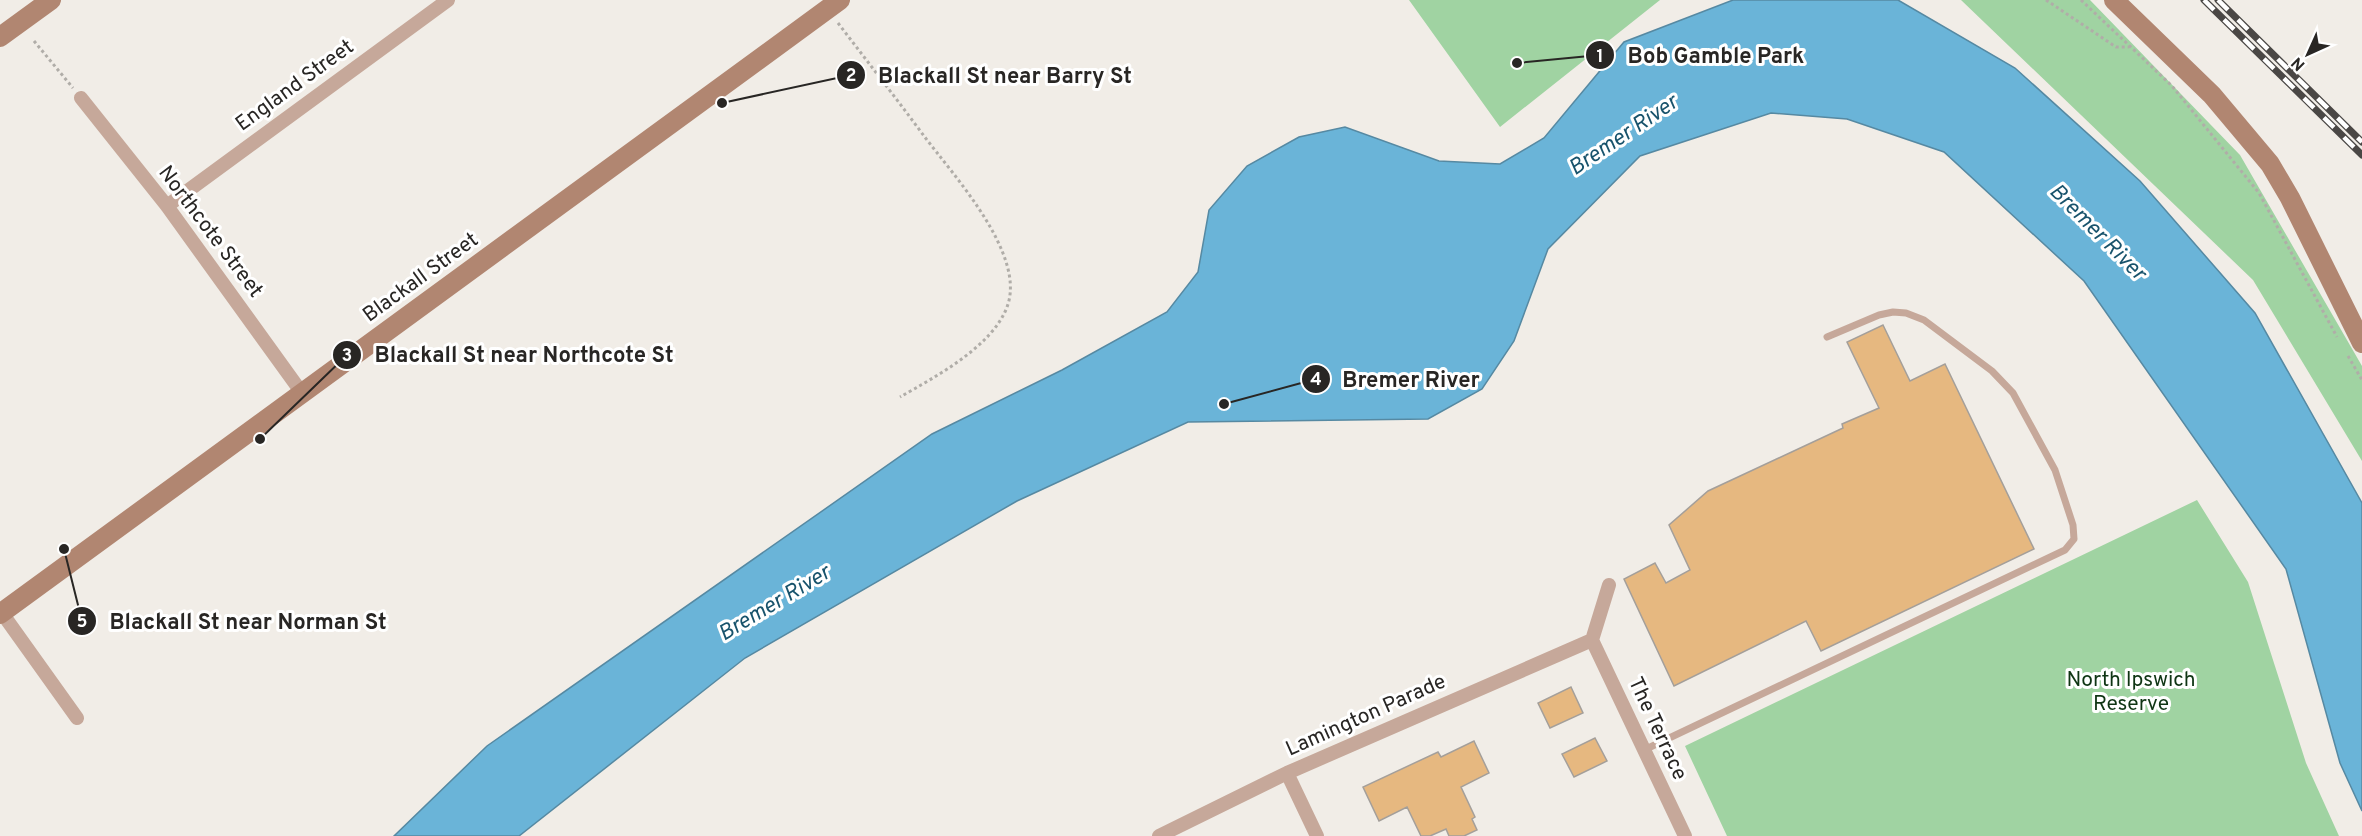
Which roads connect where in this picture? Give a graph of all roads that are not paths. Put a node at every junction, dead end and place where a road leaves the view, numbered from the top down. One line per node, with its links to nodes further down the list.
1 (51, 0): 5 (street)
2 (448, 0): 7 (street, England Street)
3 (2114, 0): 9 (street)
4 (830, 3): 10 (street, Blackall Street)
5 (0, 37)
6 (81, 98): 7 (street, Northcote Street)
7 (167, 206): 10 (street, Northcote Street)
8 (1827, 337): 15 (lane)
9 (2353, 346)
10 (302, 393): 12 (street, Blackall Street)
11 (1609, 585): 13 (street)
12 (0, 613): 14 (street)
13 (1592, 640): 15 (street, The Terrace); 16 (street, Lamington Parade)
14 (77, 718)
15 (1643, 750): 19 (street, The Terrace)
16 (1287, 773): 17 (street, Lamington Parade); 18 (street)
17 (1159, 836)
18 (1317, 836)
19 (1685, 836)

